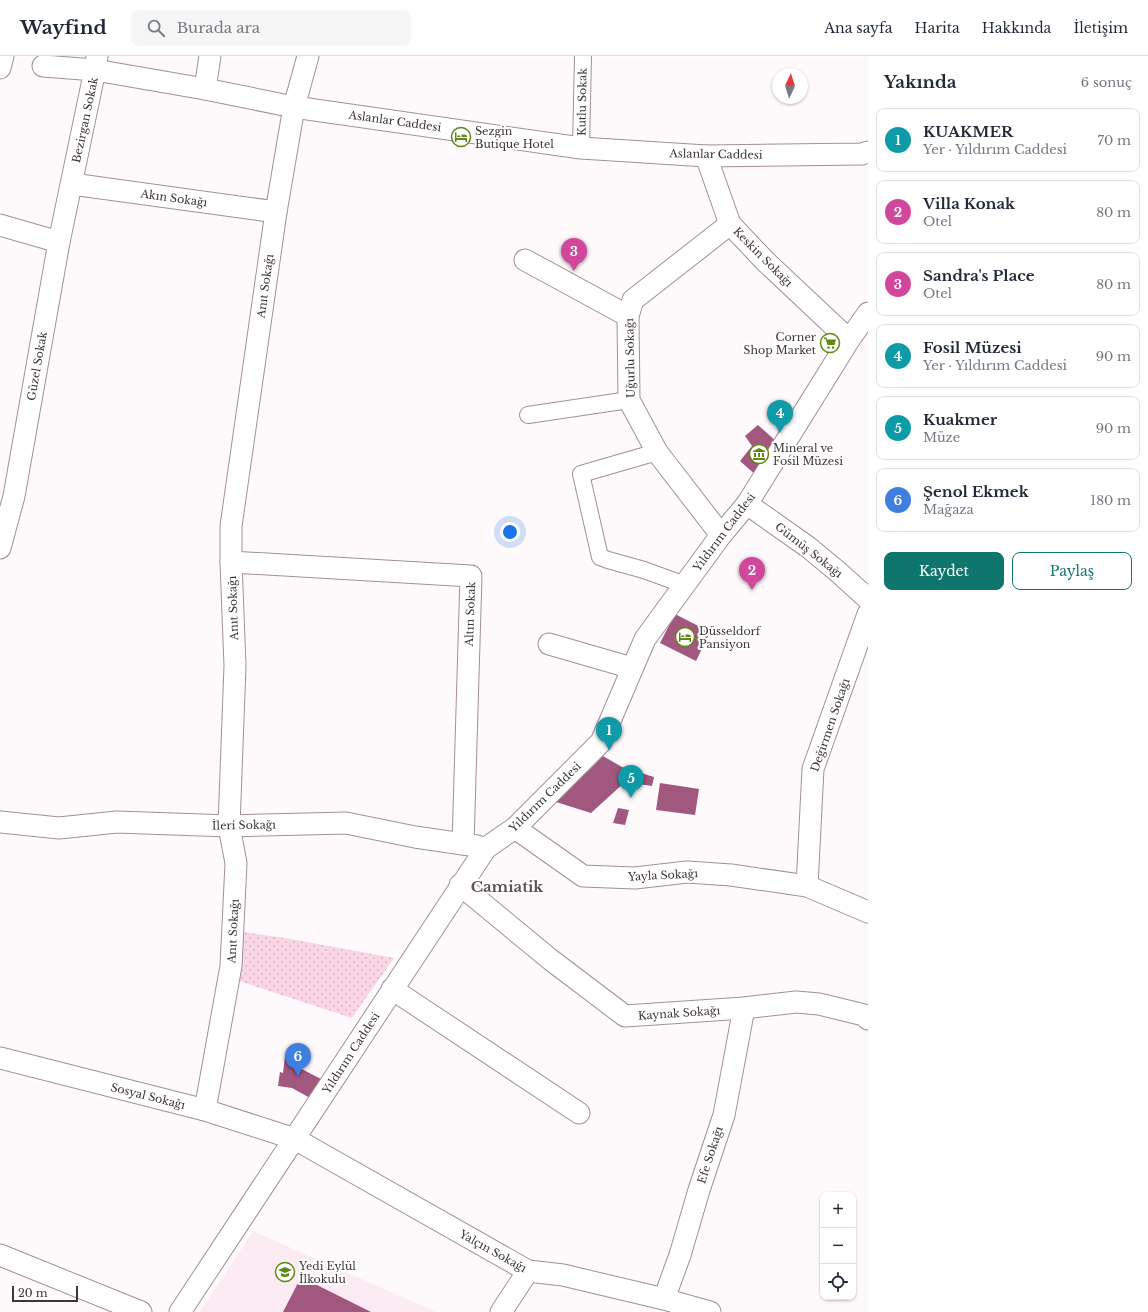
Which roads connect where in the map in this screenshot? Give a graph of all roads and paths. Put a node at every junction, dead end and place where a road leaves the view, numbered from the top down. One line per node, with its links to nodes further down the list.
1 (210, 56): 6 (street)
2 (308, 56): 7 (street, Anıt Sokağı)
3 (583, 56): 8 (street, Kutlu Sokak)
4 (96, 63): 5 (street, Aslanlar Caddesi); 6 (street, Aslanlar Caddesi); 11 (street, Bezirgan Sokak)
5 (43, 66)
6 (205, 88): 7 (street, Aslanlar Caddesi)
7 (294, 107): 8 (street, Aslanlar Caddesi); 12 (street, Anıt Sokağı)
8 (581, 148): 10 (street, Aslanlar Caddesi)
9 (868, 152): 10 (street, Aslanlar Caddesi)
10 (706, 156): 13 (street, Keskin Sokağı)
11 (72, 184): 12 (street, Akın Sokağı); 15 (street, Güzel Sokak)
12 (276, 212): 27 (street, Anıt Sokağı)
13 (730, 224): 18 (street, Uğurlu Sokağı); 19 (street, Keskin Sokağı)
14 (0, 225): 15 (street)
15 (59, 242): 23 (street, Güzel Sokak)
16 (525, 260): 18 (street)
17 (868, 313): 19 (street, Yıldırım Caddesi)
18 (628, 316): 20 (street, Uğurlu Sokağı)
19 (849, 340): 24 (street, Yıldırım Caddesi)
20 (629, 400): 21 (street); 22 (street, Uğurlu Sokağı)
21 (528, 415)
22 (657, 452): 25 (street, Uğurlu Sokağı); 28 (street)
23 (7, 495): 26 (street, Güzel Sokak)
24 (747, 504): 25 (street, Yıldırım Caddesi); 29 (street, Gümüş Sokağı)
25 (721, 535): 28 (street, Yıldırım Caddesi)
26 (0, 548)
27 (231, 562): 34 (street, Anıt Sokağı); 36 (street, Altın Sokak)
28 (685, 585): 32 (street, Yıldırım Caddesi)
29 (868, 599)
30 (868, 614): 39 (street, Değirmen Sokağı)
31 (549, 644): 32 (street)
32 (632, 668): 35 (street, Yıldırım Caddesi)
33 (0, 822): 34 (street, İleri Sokağı)
34 (229, 826): 36 (street, İleri Sokağı); 45 (street, Anıt Sokağı)
35 (515, 828): 37 (street, Yıldırım Caddesi); 39 (street, Yayla Sokağı)
36 (463, 844): 37 (street, İleri Sokağı)
37 (486, 848): 38 (street, Yıldırım Caddesi)
38 (460, 885): 41 (street, Yıldırım Caddesi); 42 (street, Kaynak Sokağı)
39 (807, 886): 40 (street, Yayla Sokağı)
40 (868, 912)
41 (392, 989): 46 (street); 47 (street, Yıldırım Caddesi)
42 (744, 1008): 43 (street, Kaynak Sokağı); 50 (street, Efe Sokağı)
43 (867, 1015)
44 (0, 1058): 45 (street, Sosyal Sokağı)
45 (205, 1110): 47 (street, Sosyal Sokağı)
46 (579, 1112)
47 (295, 1139): 49 (street, Yalçın Sokağı); 52 (street, Yıldırım Caddesi)
48 (0, 1255): 51 (street)
49 (528, 1271): 50 (street, Yalçın Sokağı); 53 (street)
50 (664, 1299): 54 (street, Yalçın Sokağı)
51 (141, 1312)
52 (180, 1312)
53 (501, 1312)
54 (710, 1312)

